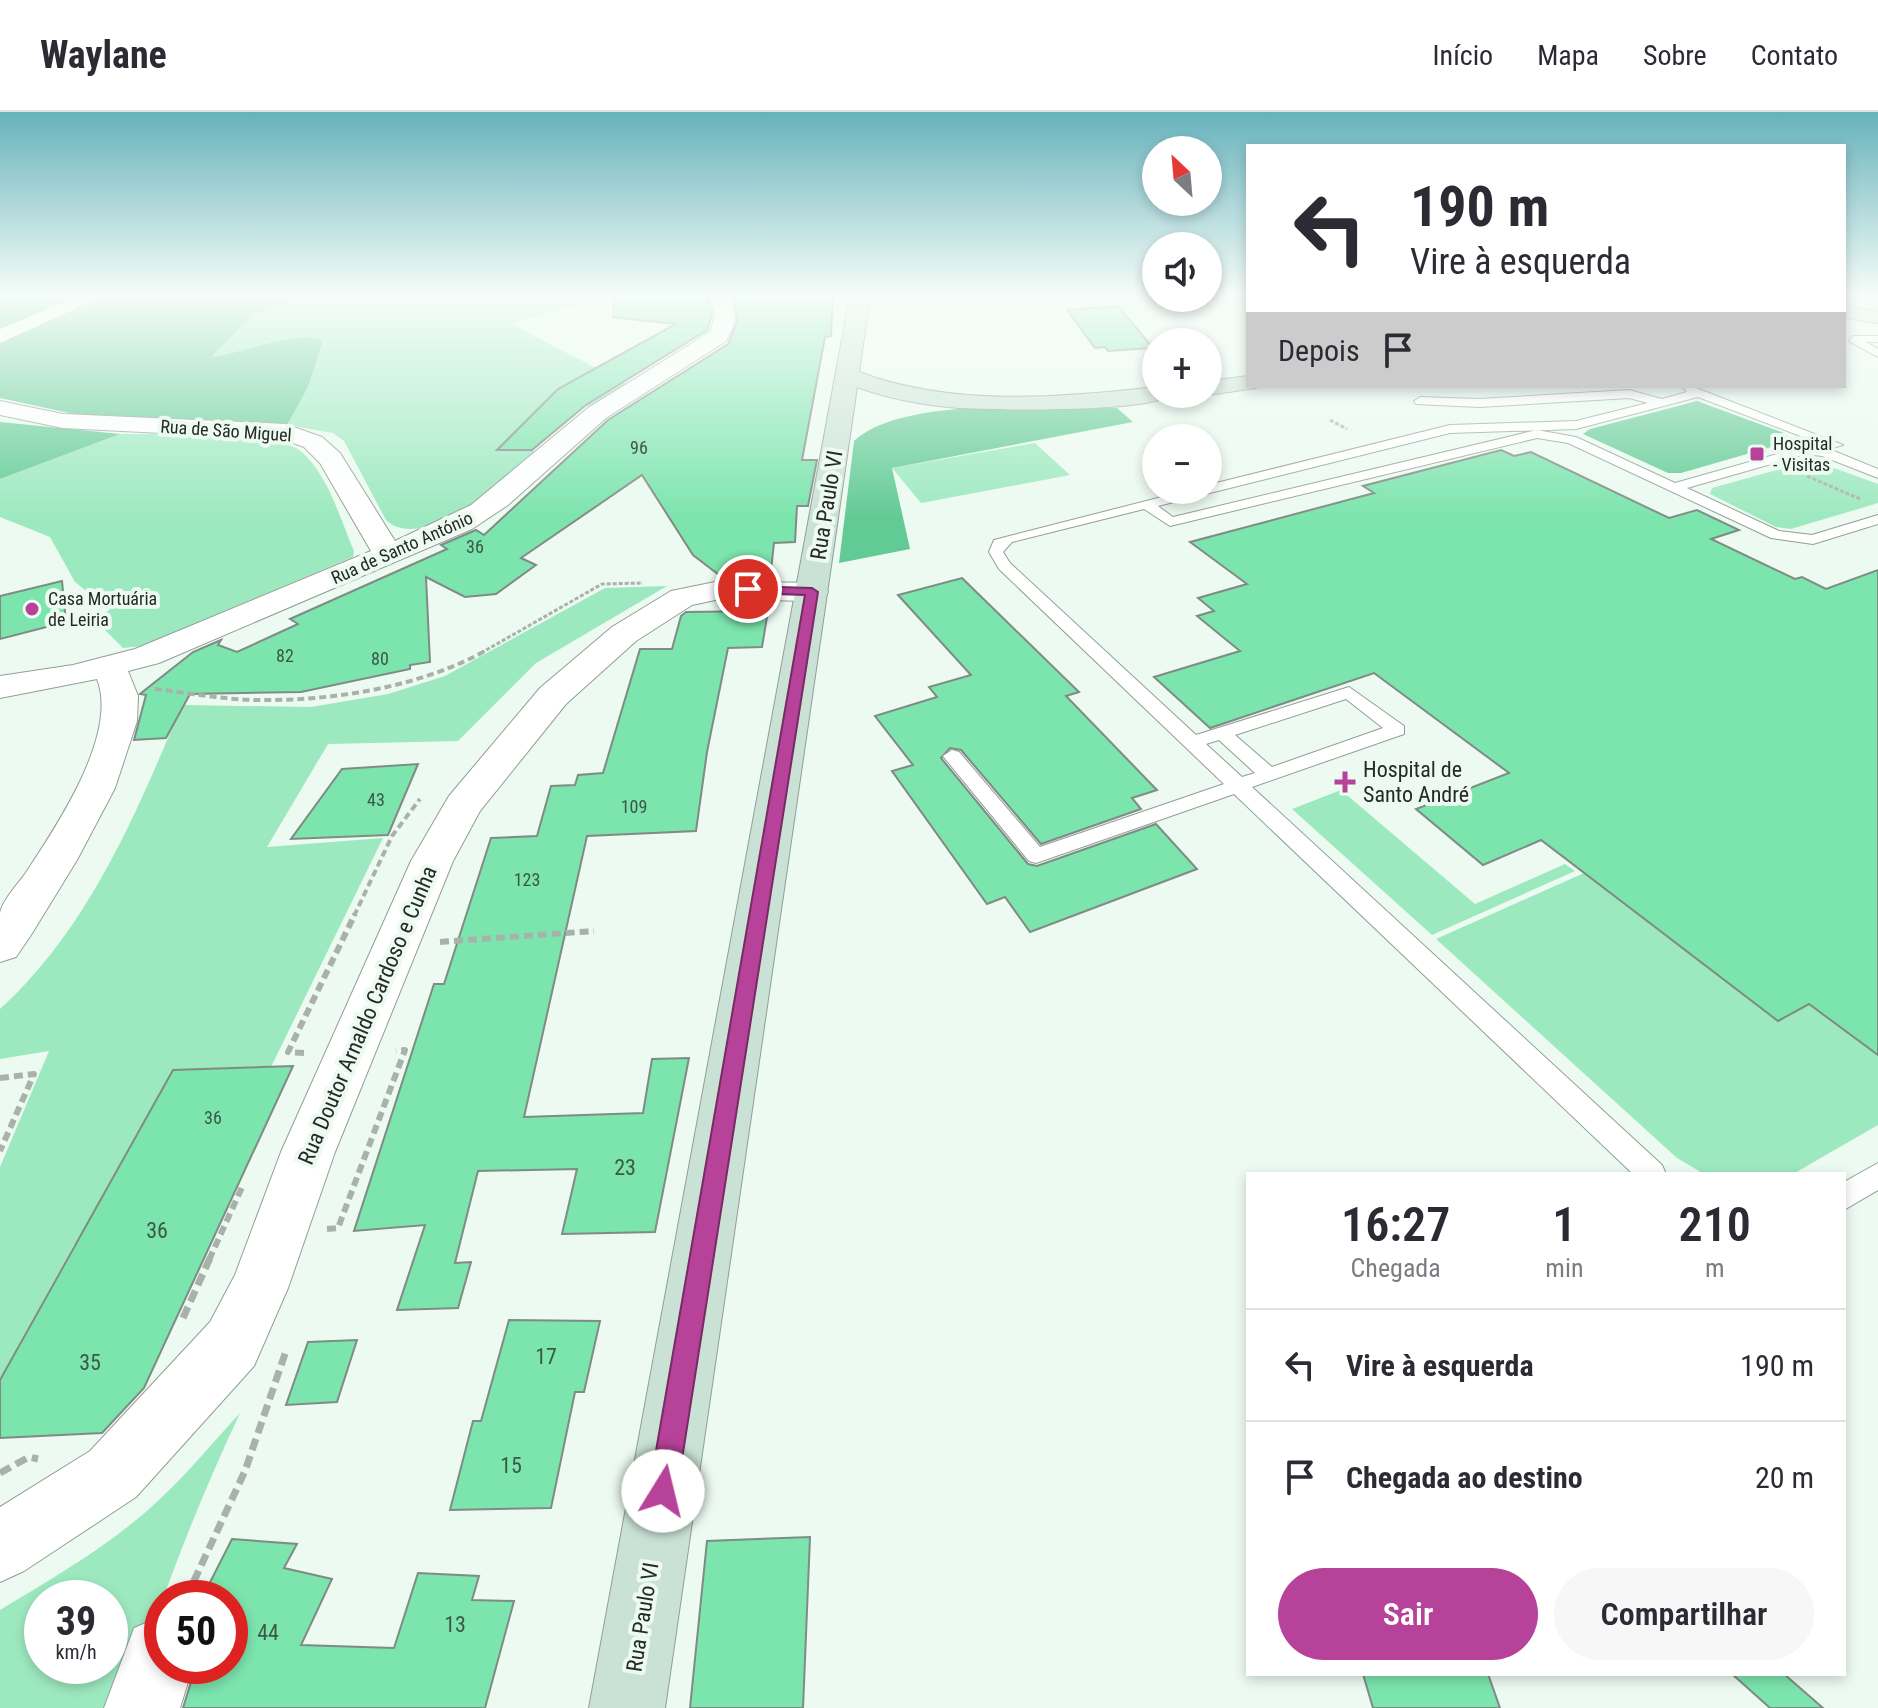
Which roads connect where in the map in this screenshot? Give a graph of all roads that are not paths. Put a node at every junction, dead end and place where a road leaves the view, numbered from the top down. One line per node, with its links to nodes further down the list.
1 (663, 370): 21 (street, Rua de Santo António)
2 (848, 370): 3 (main road, Rua Paulo VI)
3 (847, 375): 11 (main road); 13 (main road, Rua Paulo VI)
4 (1246, 383): 5 (main road)
5 (1222, 386)
6 (1687, 388): 7 (lane)
7 (1699, 393): 10 (lane); 14 (lane)
8 (1142, 395): 11 (main road)
9 (1420, 401): 10 (lane)
10 (1660, 403): 16 (lane)
11 (895, 406): 13 (main road)
12 (0, 408): 21 (street, Rua de São Miguel)
13 (847, 420): 22 (main road, Rua Paulo VI)
14 (1878, 463)
15 (1878, 474): 17 (lane)
16 (1222, 486)
17 (1673, 488): 19 (lane); 20 (lane)
18 (1151, 504): 19 (lane)
19 (1147, 505): 26 (lane)
20 (1878, 519)
21 (389, 556): 23 (street, Rua de Santo António)
22 (812, 592): 34 (street, Rua Doutor Arnaldo Cardoso e Cunha); 35 (main road, Rua Paulo VI)
23 (113, 678): 24 (street, Rua de Santo António); 30 (street)
24 (0, 687)
25 (1222, 733): 26 (lane); 28 (lane); 28 (lane)
26 (1190, 743): 29 (lane)
27 (952, 756): 29 (lane)
28 (1269, 775): 29 (lane)
29 (1237, 786): 31 (lane)
30 (0, 945)
31 (1650, 1172)
32 (1878, 1175): 33 (lane)
33 (1846, 1196)
34 (0, 1547)
35 (627, 1708)

